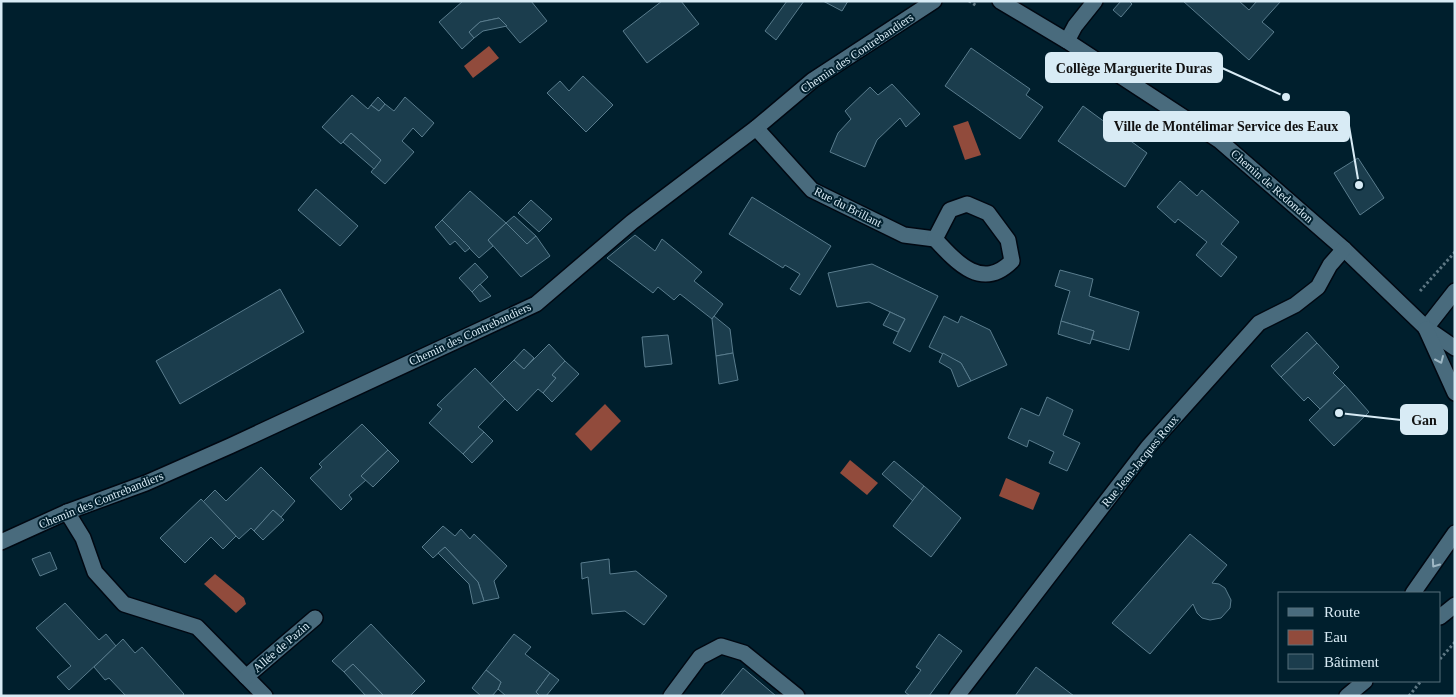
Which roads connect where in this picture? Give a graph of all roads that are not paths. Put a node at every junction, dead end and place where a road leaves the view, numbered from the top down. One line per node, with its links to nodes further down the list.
1 (934, 1): 5 (street, Chemin des Contrebandiers)
2 (1000, 1): 4 (street, Chemin de Redondon)
3 (1095, 1): 4 (street)
4 (1067, 41): 7 (street, Chemin de Redondon)
5 (756, 128): 6 (street, Rue du Brillant); 12 (street, Chemin des Contrebandiers)
6 (935, 239): 6 (street)
7 (1344, 249): 9 (street, Chemin de Redondon); 25 (street, Rue Jean-Jacques Roux)
8 (1455, 290): 9 (street)
9 (1426, 328): 10 (street, Chemin de Redondon); 11 (street, Chemin de Redondon, one-way to 11)
10 (1455, 348)
11 (1455, 392)
12 (67, 512): 14 (street, Chemin des Contrebandiers); 19 (street, Allée de Pazin)
13 (1455, 533): 15 (street, one-way to 15)
14 (1, 542)
15 (1414, 592)
16 (1455, 605): 17 (street)
17 (1441, 616)
18 (315, 618): 19 (street, Allée de Pazin)
19 (246, 677): 22 (street, Allée de Pazin)
20 (1347, 682): 26 (street)
21 (1364, 682): 27 (street)
22 (265, 696)
23 (671, 696): 24 (street)
24 (797, 696)
25 (957, 696)
26 (1336, 696)
27 (1347, 696)

